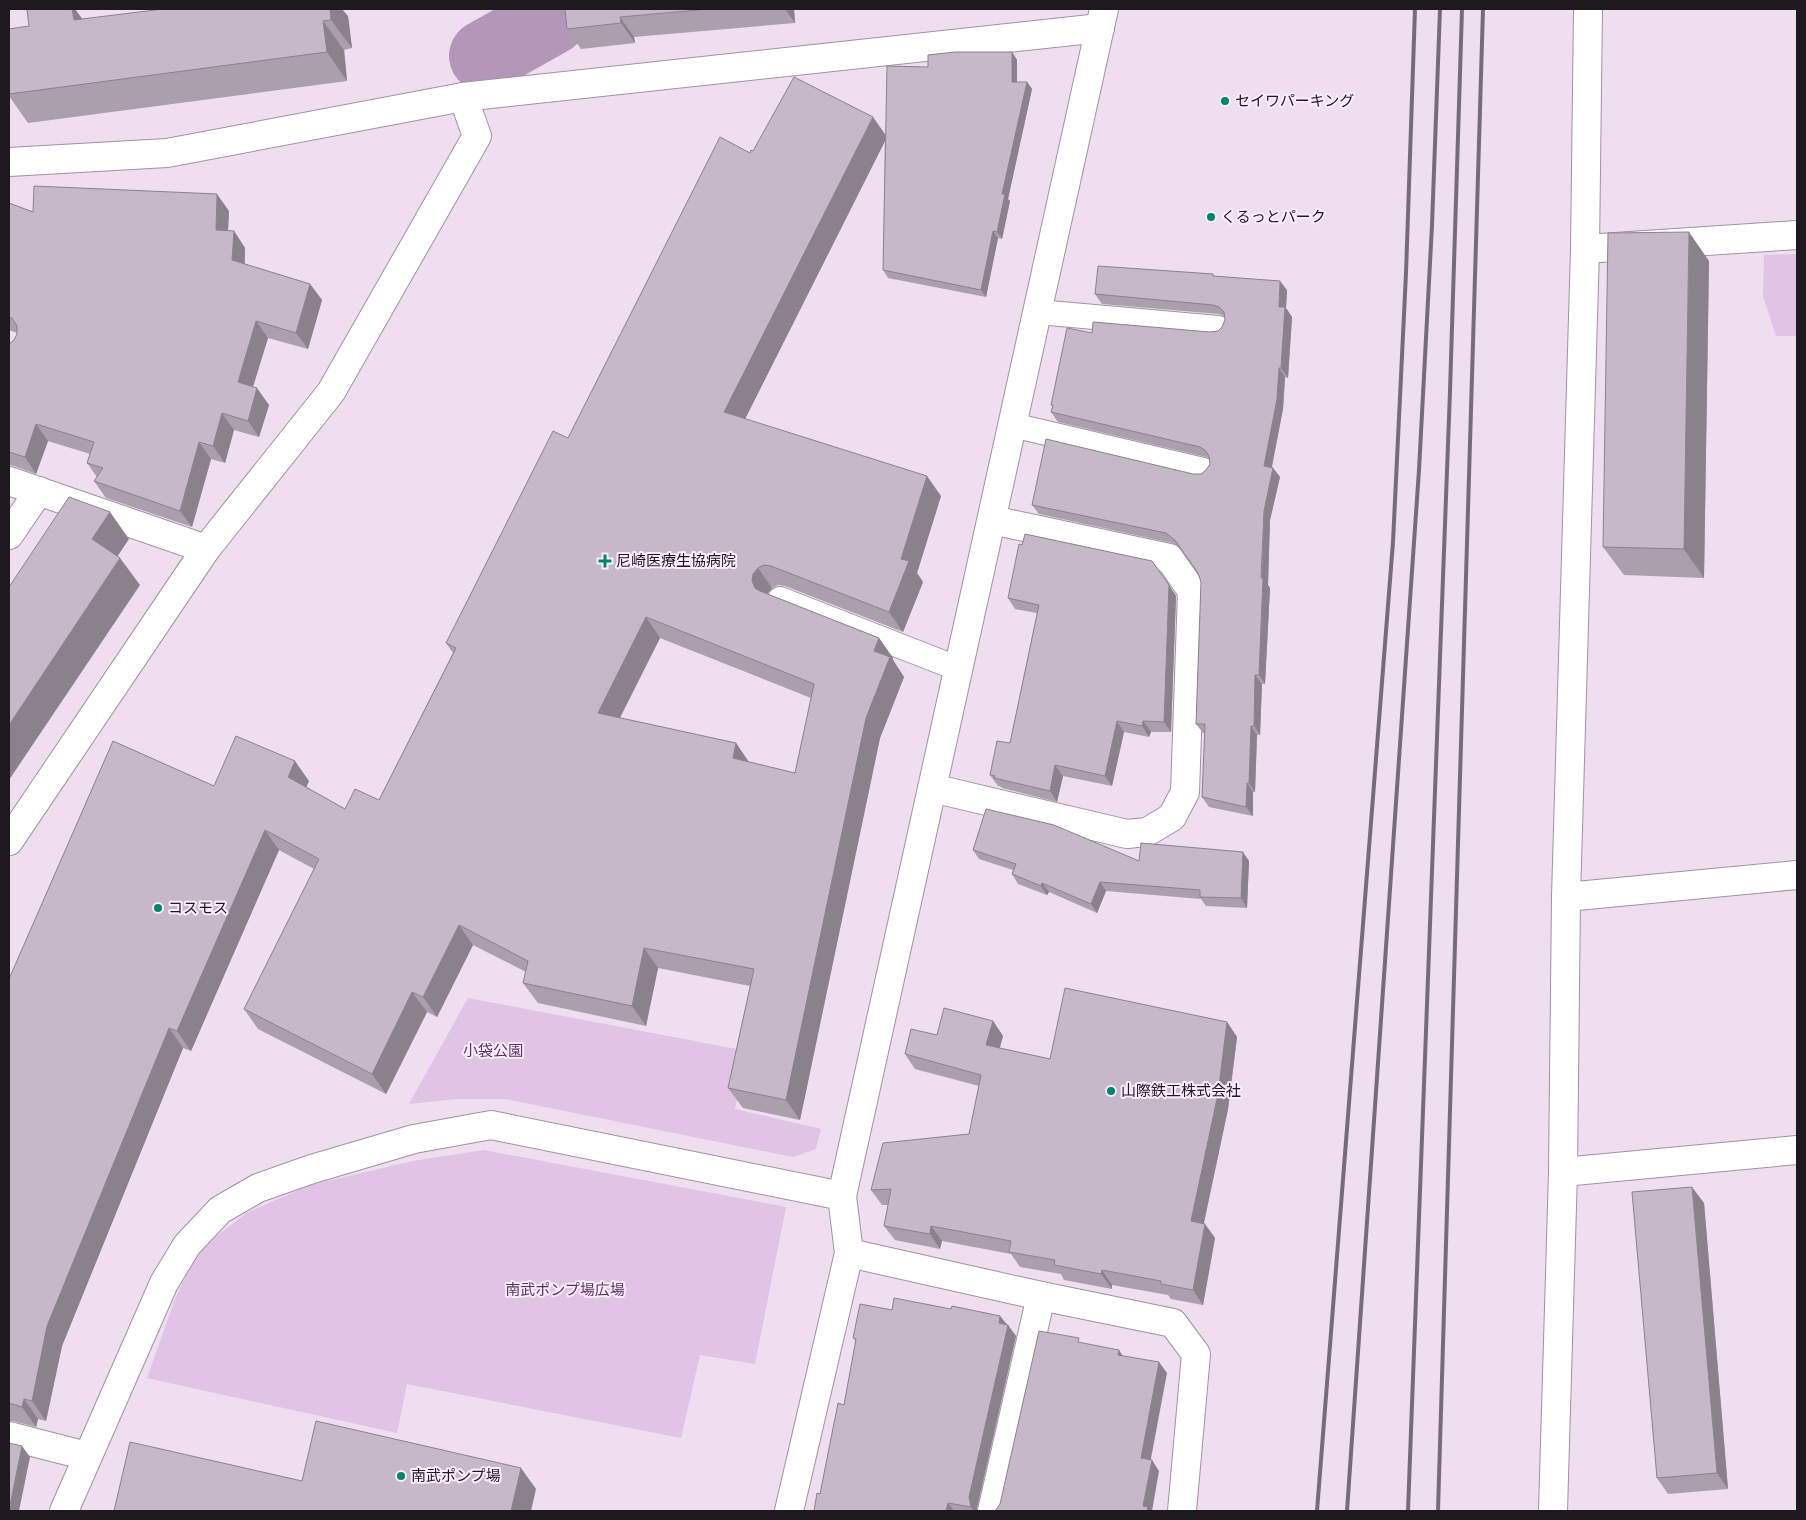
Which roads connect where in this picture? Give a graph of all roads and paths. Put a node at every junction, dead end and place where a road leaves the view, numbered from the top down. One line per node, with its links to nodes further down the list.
1 (1588, 9): 6 (street)
2 (1102, 18): 3 (street); 7 (street)
3 (463, 97): 4 (street); 15 (street)
4 (9, 162)
5 (1797, 235): 6 (street)
6 (1585, 249): 21 (street)
7 (1038, 312): 8 (lane); 9 (street)
8 (1218, 328)
9 (1012, 425): 10 (lane); 13 (street)
10 (1203, 470)
11 (9, 481): 12 (street)
12 (39, 491): 14 (street); 15 (street)
13 (992, 520): 17 (street); 18 (street)
14 (9, 535)
15 (206, 549): 19 (street)
16 (780, 599): 17 (lane)
17 (958, 669): 18 (street)
18 (932, 788): 24 (street)
19 (11, 832)
20 (1797, 875): 21 (street)
21 (1566, 897): 23 (street)
22 (1797, 1150): 23 (street)
23 (1563, 1172): 33 (street)
24 (842, 1196): 25 (street); 28 (street)
25 (849, 1252): 26 (street); 30 (street)
26 (1041, 1296): 31 (street); 32 (street)
27 (9, 1436): 28 (street)
28 (87, 1456): 29 (street)
29 (64, 1511)
30 (789, 1511)
31 (992, 1511)
32 (1182, 1511)
33 (1553, 1511)

